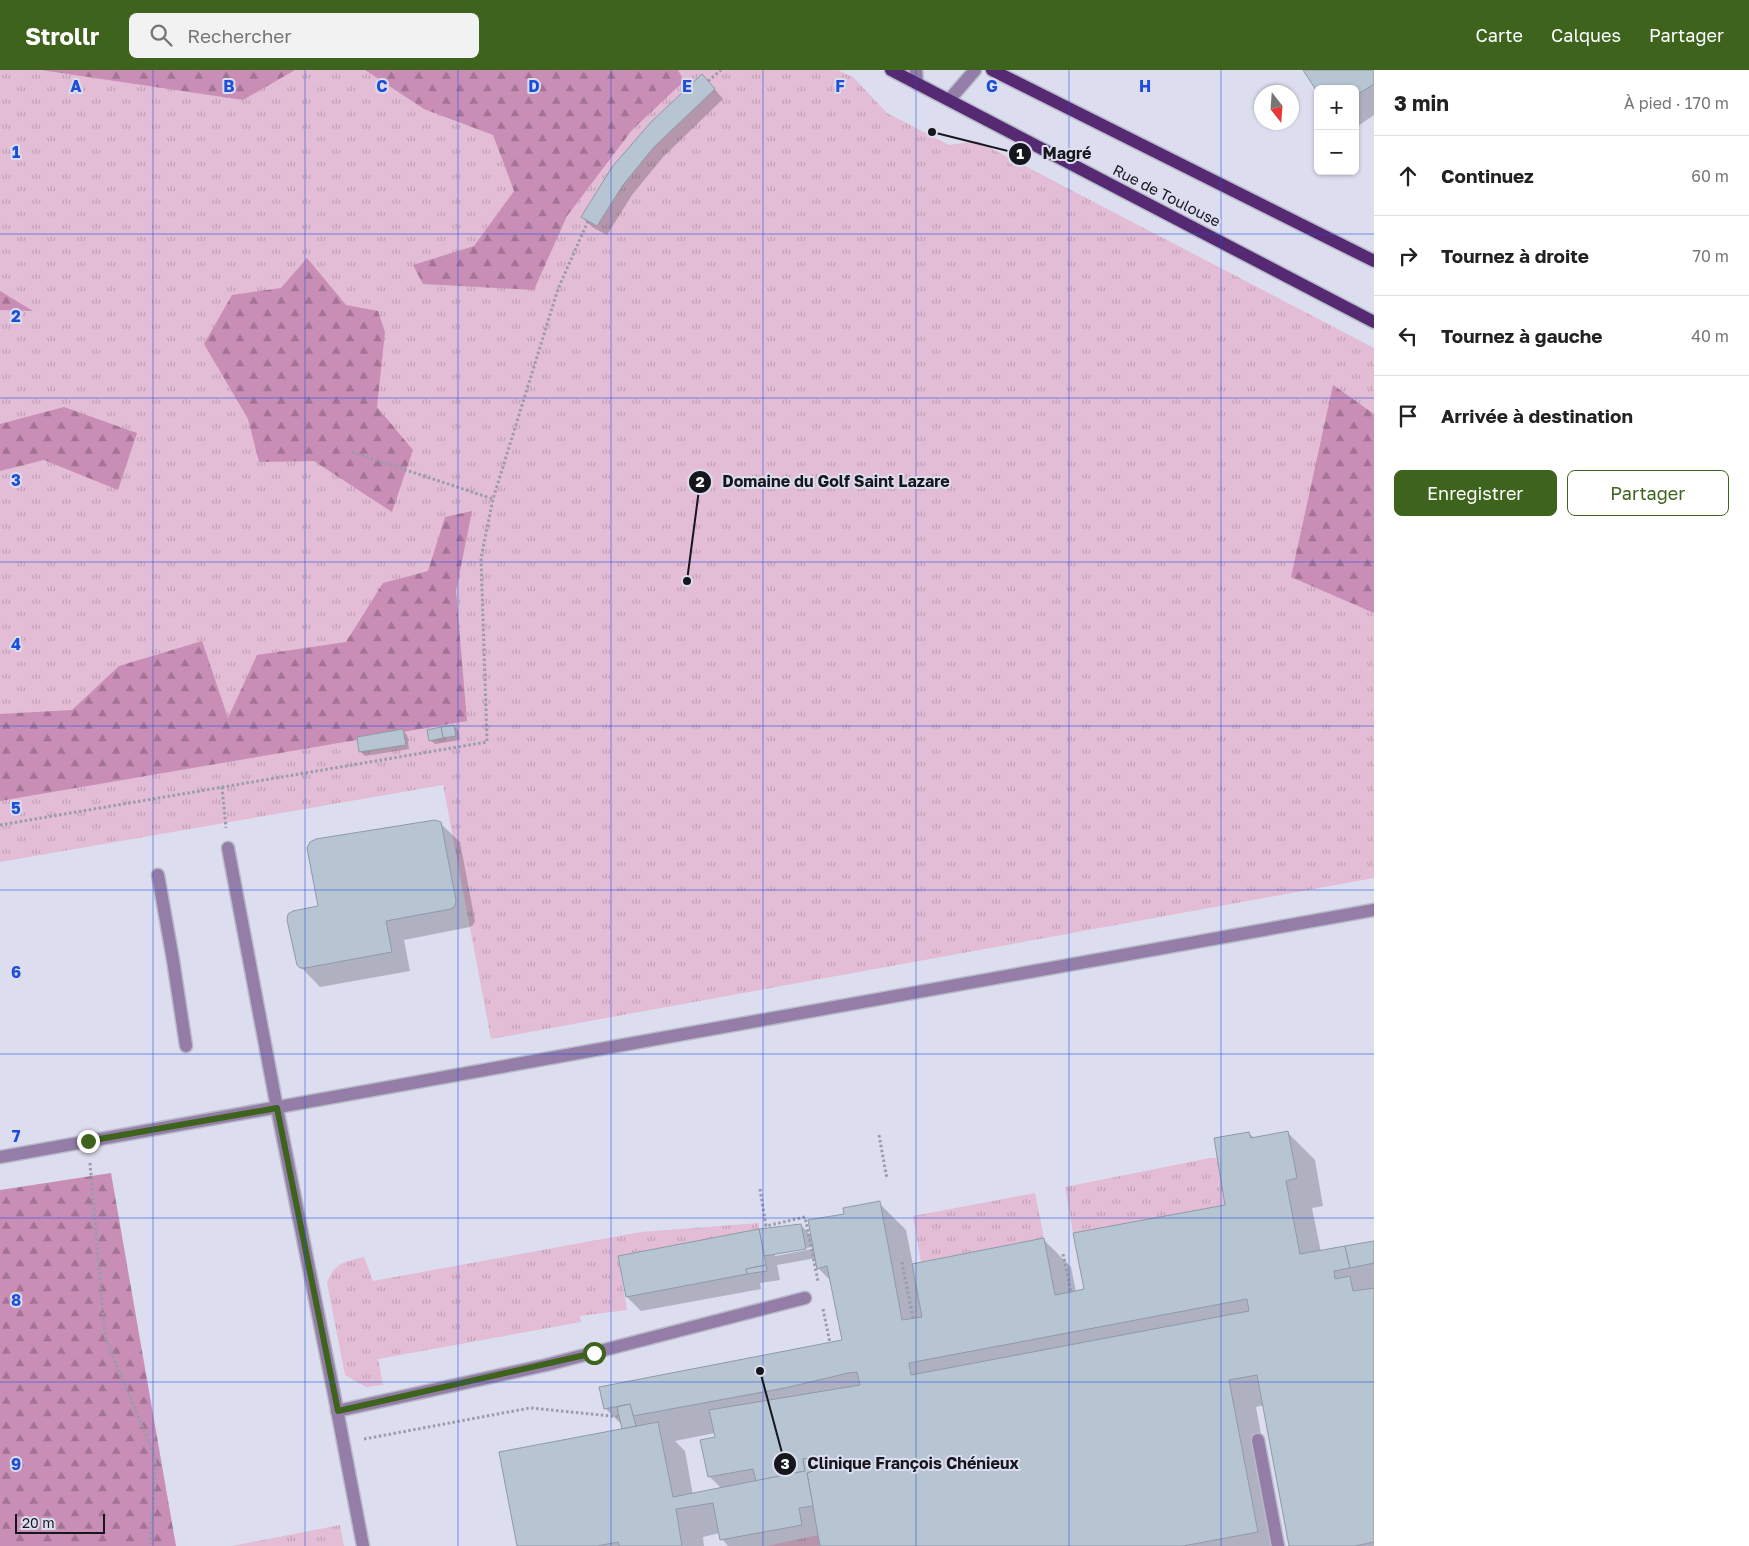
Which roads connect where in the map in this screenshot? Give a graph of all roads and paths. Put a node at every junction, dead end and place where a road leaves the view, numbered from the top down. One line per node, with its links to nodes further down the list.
1 (721, 70): 6 (path)
2 (891, 70): 7 (main road, Rue de Toulouse)
3 (916, 70): 7 (street)
4 (975, 70): 8 (street)
5 (992, 70): 10 (main road)
6 (708, 81)
7 (916, 84): 8 (main road, Rue de Toulouse)
8 (949, 100): 11 (main road, Rue de Toulouse)
9 (588, 221): 13 (path)
10 (1374, 261)
11 (1374, 322)
12 (352, 452): 13 (path)
13 (493, 499): 14 (path)
14 (222, 787): 15 (path); 16 (path)
15 (0, 825)
16 (228, 848): 20 (street)
17 (158, 875): 19 (street)
18 (1374, 910): 20 (street)
19 (186, 1046)
20 (277, 1108): 22 (street); 34 (street)
21 (879, 1135): 24 (path)
22 (88, 1141): 23 (street); 38 (path)
23 (0, 1157)
24 (887, 1179)
25 (760, 1189): 28 (path)
26 (1063, 1254): 29 (path)
27 (902, 1262): 32 (path)
28 (818, 1284)
29 (1071, 1292)
30 (804, 1298): 34 (street)
31 (822, 1304): 33 (path)
32 (913, 1318)
33 (830, 1342)
34 (338, 1411): 37 (street)
35 (620, 1417): 37 (path)
36 (1258, 1440): 40 (street)
37 (344, 1443): 39 (street)
38 (150, 1546)
39 (363, 1546)
40 (1278, 1546)

